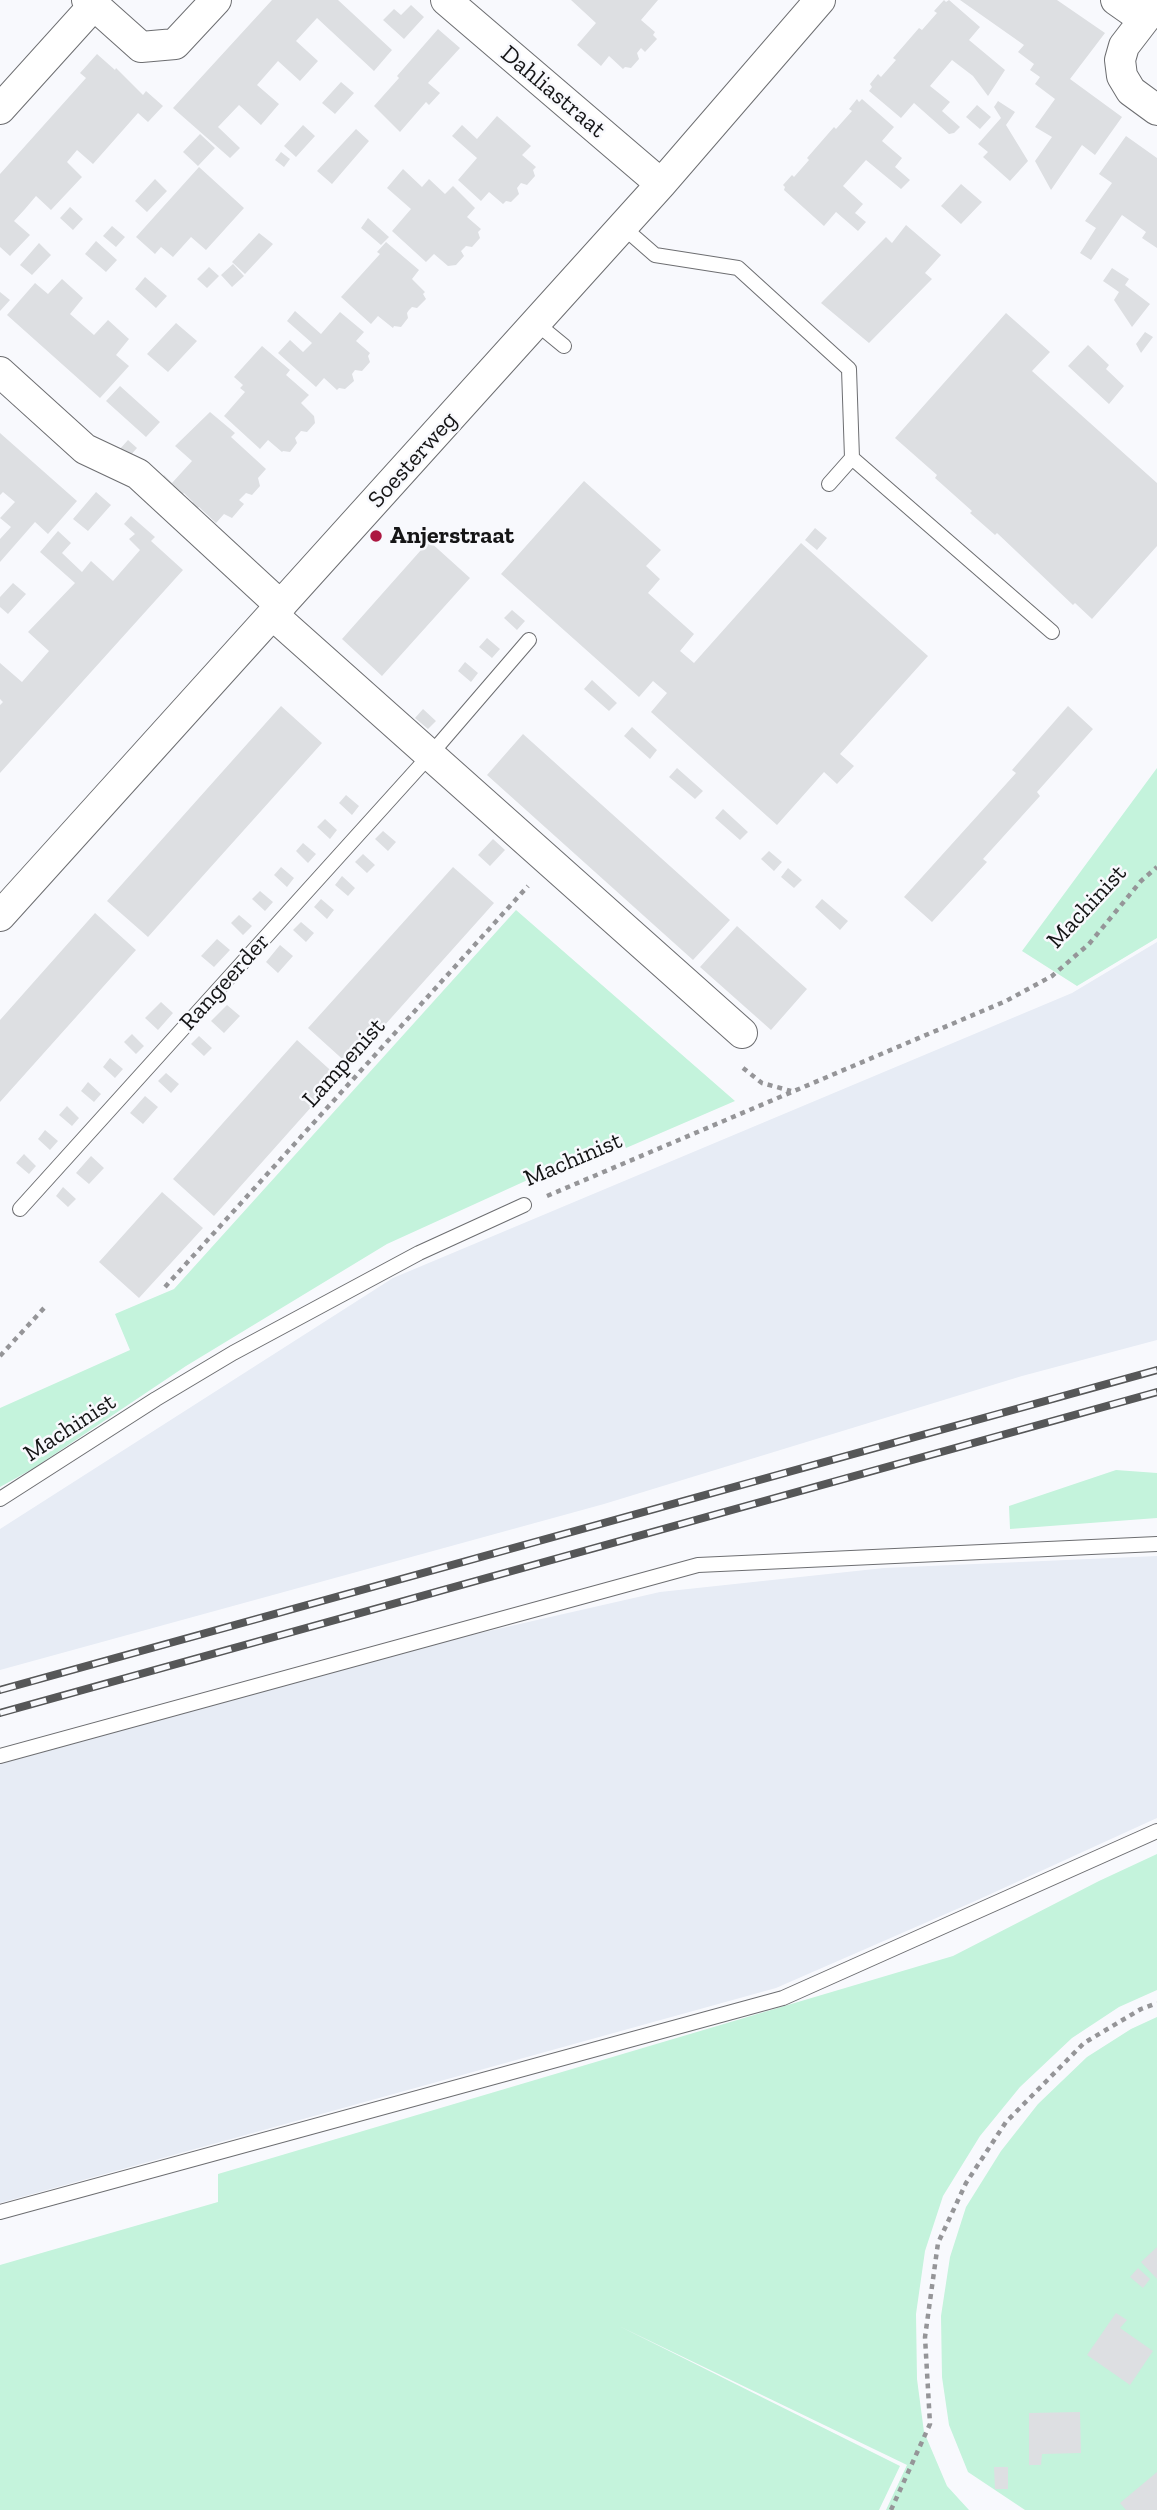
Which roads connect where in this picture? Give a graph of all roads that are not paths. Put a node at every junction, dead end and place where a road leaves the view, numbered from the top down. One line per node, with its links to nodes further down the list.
1 (216, 0): 5 (street)
2 (446, 0): 9 (street, Dahliastraat)
3 (820, 0): 9 (street, Soesterweg)
4 (1116, 0): 6 (street)
5 (90, 3): 7 (street)
6 (1150, 11): 8 (street)
7 (0, 109)
8 (1157, 110)
9 (662, 184): 10 (street, Soesterweg)
10 (623, 228): 11 (street, Soesterweg); 14 (lane)
11 (536, 323): 12 (lane); 16 (street, Soesterweg)
12 (564, 346)
13 (0, 372): 16 (street)
14 (852, 458): 15 (lane); 17 (lane)
15 (829, 484)
16 (277, 610): 19 (street); 20 (street, Soesterweg)
17 (1052, 632)
18 (529, 640): 19 (lane, Rangeerder)
19 (430, 755): 21 (street); 23 (lane, Rangeerder)
20 (0, 916)
21 (742, 1033)
22 (524, 1205): 24 (lane, Machinist)
23 (20, 1209)
24 (0, 1499)
25 (1157, 1544): 26 (lane)
26 (0, 1756)
27 (1157, 1831): 28 (lane)
28 (0, 2212)

